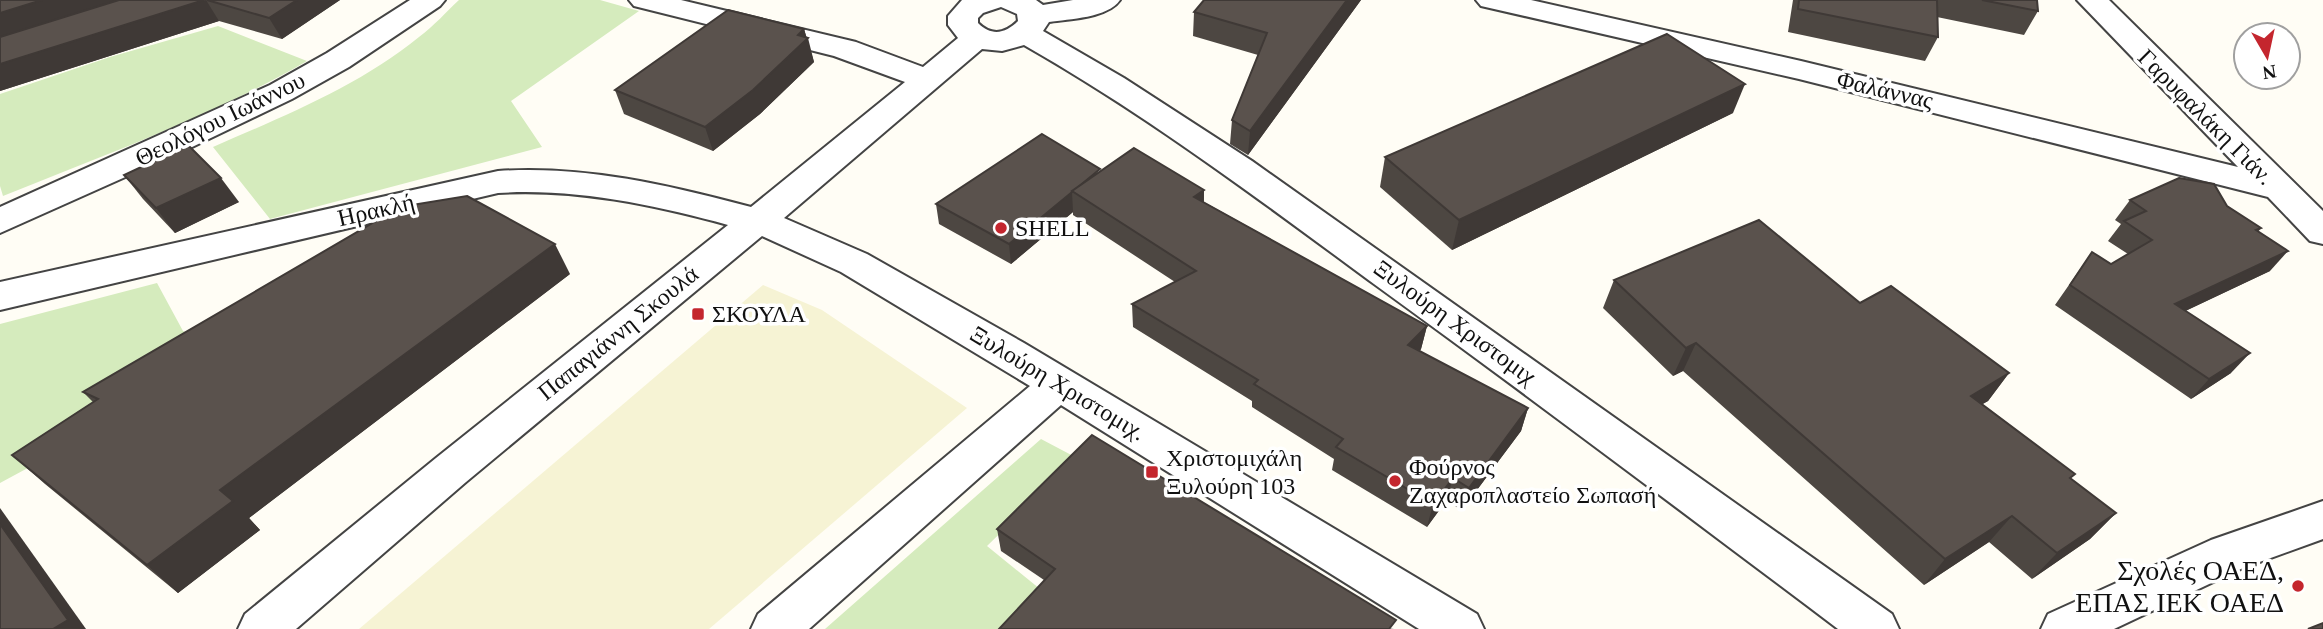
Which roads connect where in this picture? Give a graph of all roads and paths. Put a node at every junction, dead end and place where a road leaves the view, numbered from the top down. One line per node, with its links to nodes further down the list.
1 (430, 0): 10 (street, Θεολόγου Ιωάννου)
2 (645, 0): 7 (street)
3 (1105, 0): 6 (street)
4 (1491, 0): 8 (street, Φαλάννας)
5 (2092, 0): 8 (street, Γαρυφαλάκη Γιάν.)
6 (1001, 10): 7 (street, Παπαγιάννη Σκουλά); 18 (street, Ξυλούρη Χριστομιχ)
7 (929, 80): 9 (street, Παπαγιάννη Σκουλά)
8 (2277, 188): 11 (street, Γαρυφαλάκη Γιάν.)
9 (755, 220): 12 (street, Ηρακλή); 13 (street, Ξυλούρη Χριστομιχ.); 15 (street, Παπαγιάννη Σκουλά)
10 (0, 221)
11 (2323, 232)
12 (0, 296)
13 (1059, 384): 16 (street); 17 (street, Ξυλούρη Χριστομιχ.)
14 (2323, 520): 19 (street)
15 (262, 629)
16 (775, 629)
17 (1460, 629)
18 (1875, 629)
19 (2065, 629)

